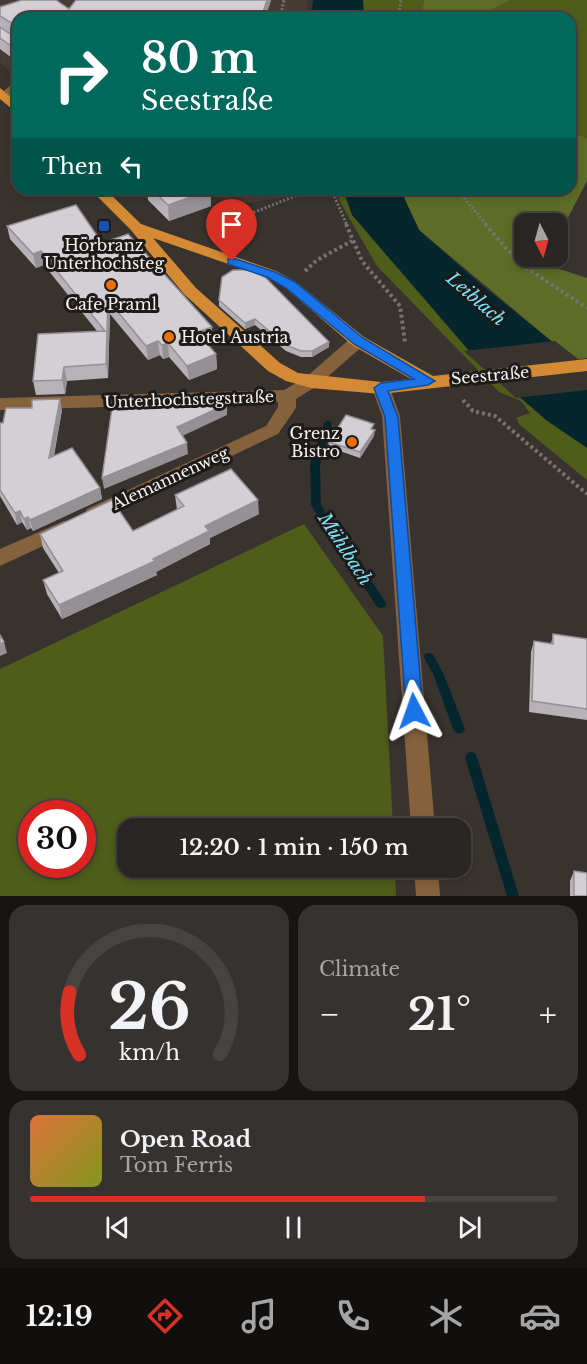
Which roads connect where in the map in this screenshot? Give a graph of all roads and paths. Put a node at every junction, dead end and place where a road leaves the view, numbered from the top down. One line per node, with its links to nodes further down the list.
1 (103, 195): 5 (main road, Seestraße)
2 (298, 195): 6 (path)
3 (333, 195): 7 (path)
4 (461, 195): 10 (path)
5 (135, 226): 8 (main road, Seestraße); 14 (main road, Seestraße)
6 (231, 228)
7 (352, 241): 8 (path); 9 (path)
8 (291, 285): 11 (main road, Seestraße)
9 (400, 306)
10 (587, 308)
11 (358, 341): 13 (main road, Seestraße); 14 (street, Unterhochstegstraße)
12 (587, 365): 13 (main road, Seestraße)
13 (428, 381): 15 (main road, Seestraße)
14 (311, 382): 15 (main road, Seestraße); 16 (street, Unterhochstegstraße)
15 (381, 388): 21 (street)
16 (287, 396): 18 (street, Unterhochstegstraße); 20 (street, Alemannenweg)
17 (462, 400): 19 (path)
18 (0, 404)
19 (587, 494)
20 (0, 558)
21 (422, 818)
22 (427, 878): 23 (street)
23 (428, 896)

